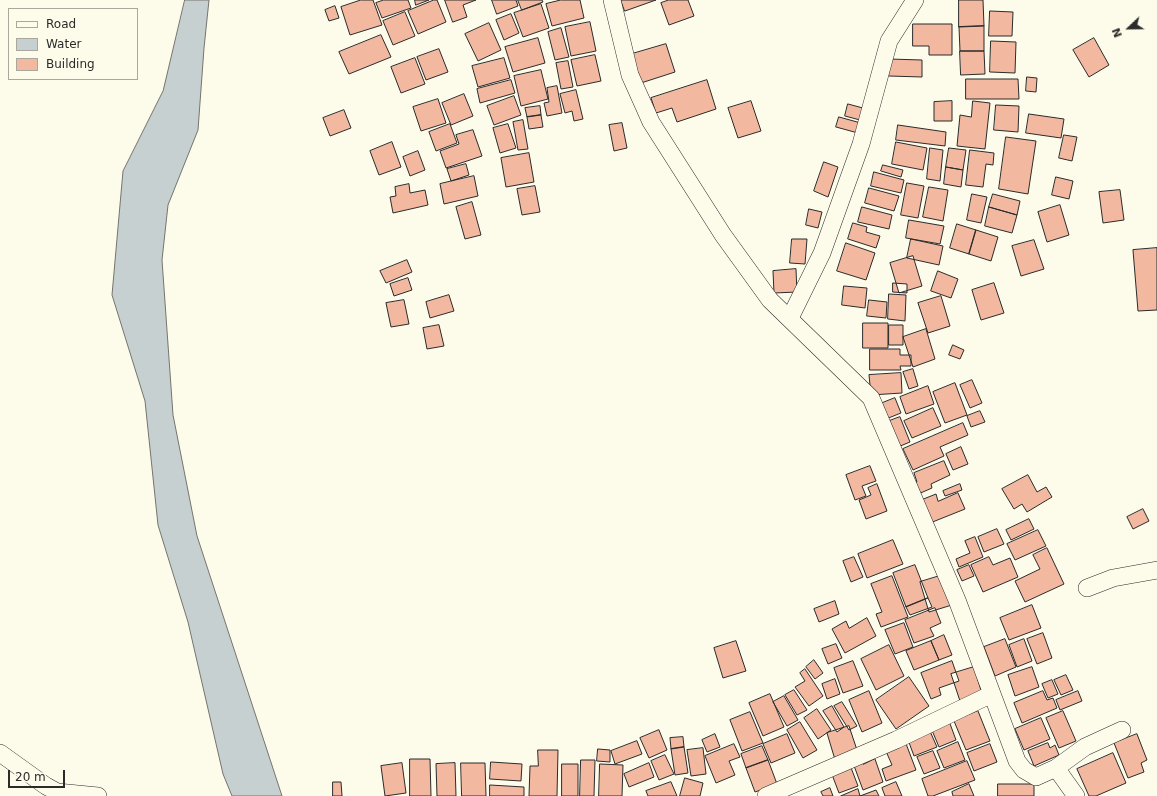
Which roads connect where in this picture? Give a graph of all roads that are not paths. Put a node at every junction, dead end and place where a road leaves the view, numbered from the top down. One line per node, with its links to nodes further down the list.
1 (612, 0): 3 (street)
2 (915, 0): 3 (street)
3 (790, 318): 6 (street)
4 (1157, 570): 5 (street)
5 (1087, 588)
6 (992, 694): 9 (street); 11 (street)
7 (1122, 730): 9 (street)
8 (0, 753): 10 (street)
9 (1056, 768): 12 (street)
10 (98, 796)
11 (766, 796)
12 (1076, 796)

